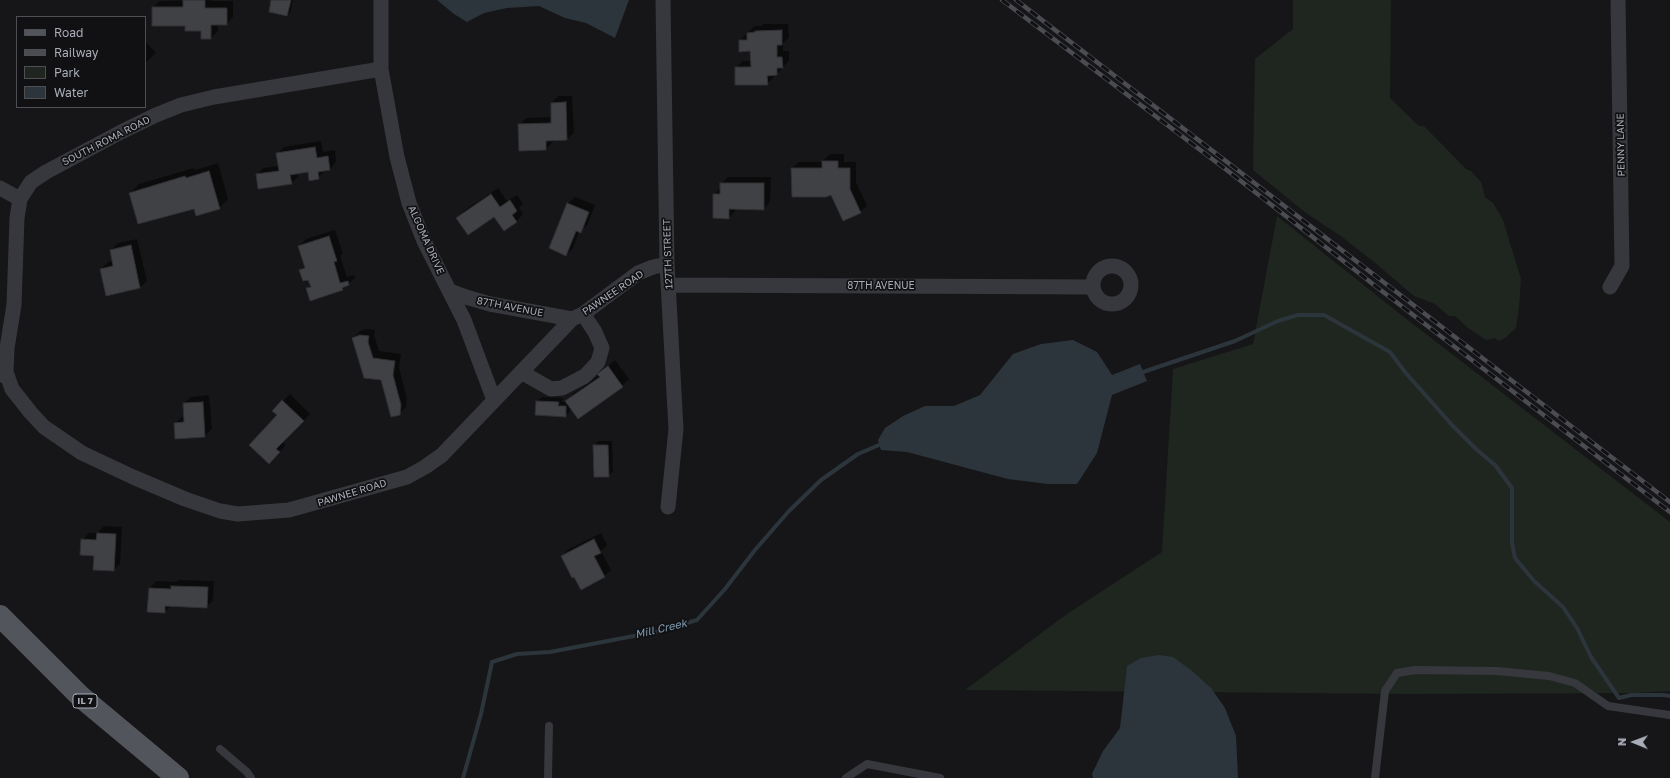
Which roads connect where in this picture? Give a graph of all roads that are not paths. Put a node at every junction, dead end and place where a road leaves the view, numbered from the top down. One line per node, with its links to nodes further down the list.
1 (381, 0): 4 (street, ALGOMA DRIVE)
2 (663, 0): 7 (street, 127TH STREET)
3 (1618, 0): 10 (street, PENNY LANE)
4 (381, 69): 6 (street, SOUTH ROMA ROAD); 11 (street, ALGOMA DRIVE)
5 (0, 188): 6 (street)
6 (20, 199): 14 (street, SOUTH ROMA ROAD)
7 (667, 264): 8 (street, 127TH STREET); 12 (street, PAWNEE ROAD)
8 (668, 285): 9 (street, 87TH AVENUE); 16 (street, 127TH STREET)
9 (1093, 287)
10 (1610, 287)
11 (450, 291): 12 (street, 87TH AVENUE); 15 (street, ALGOMA DRIVE)
12 (577, 316): 13 (street, PAWNEE ROAD); 13 (street)
13 (520, 372): 15 (street, PAWNEE ROAD)
14 (3, 373): 15 (street, PAWNEE ROAD)
15 (494, 400)
16 (668, 506)
17 (0, 616): 21 (main road, IL 7)
18 (1670, 715): 26 (lane)
19 (549, 726): 23 (lane)
20 (220, 749): 22 (lane)
21 (178, 778)
22 (251, 778)
23 (548, 778)
24 (846, 778): 25 (lane)
25 (940, 778)
26 (1374, 778)

